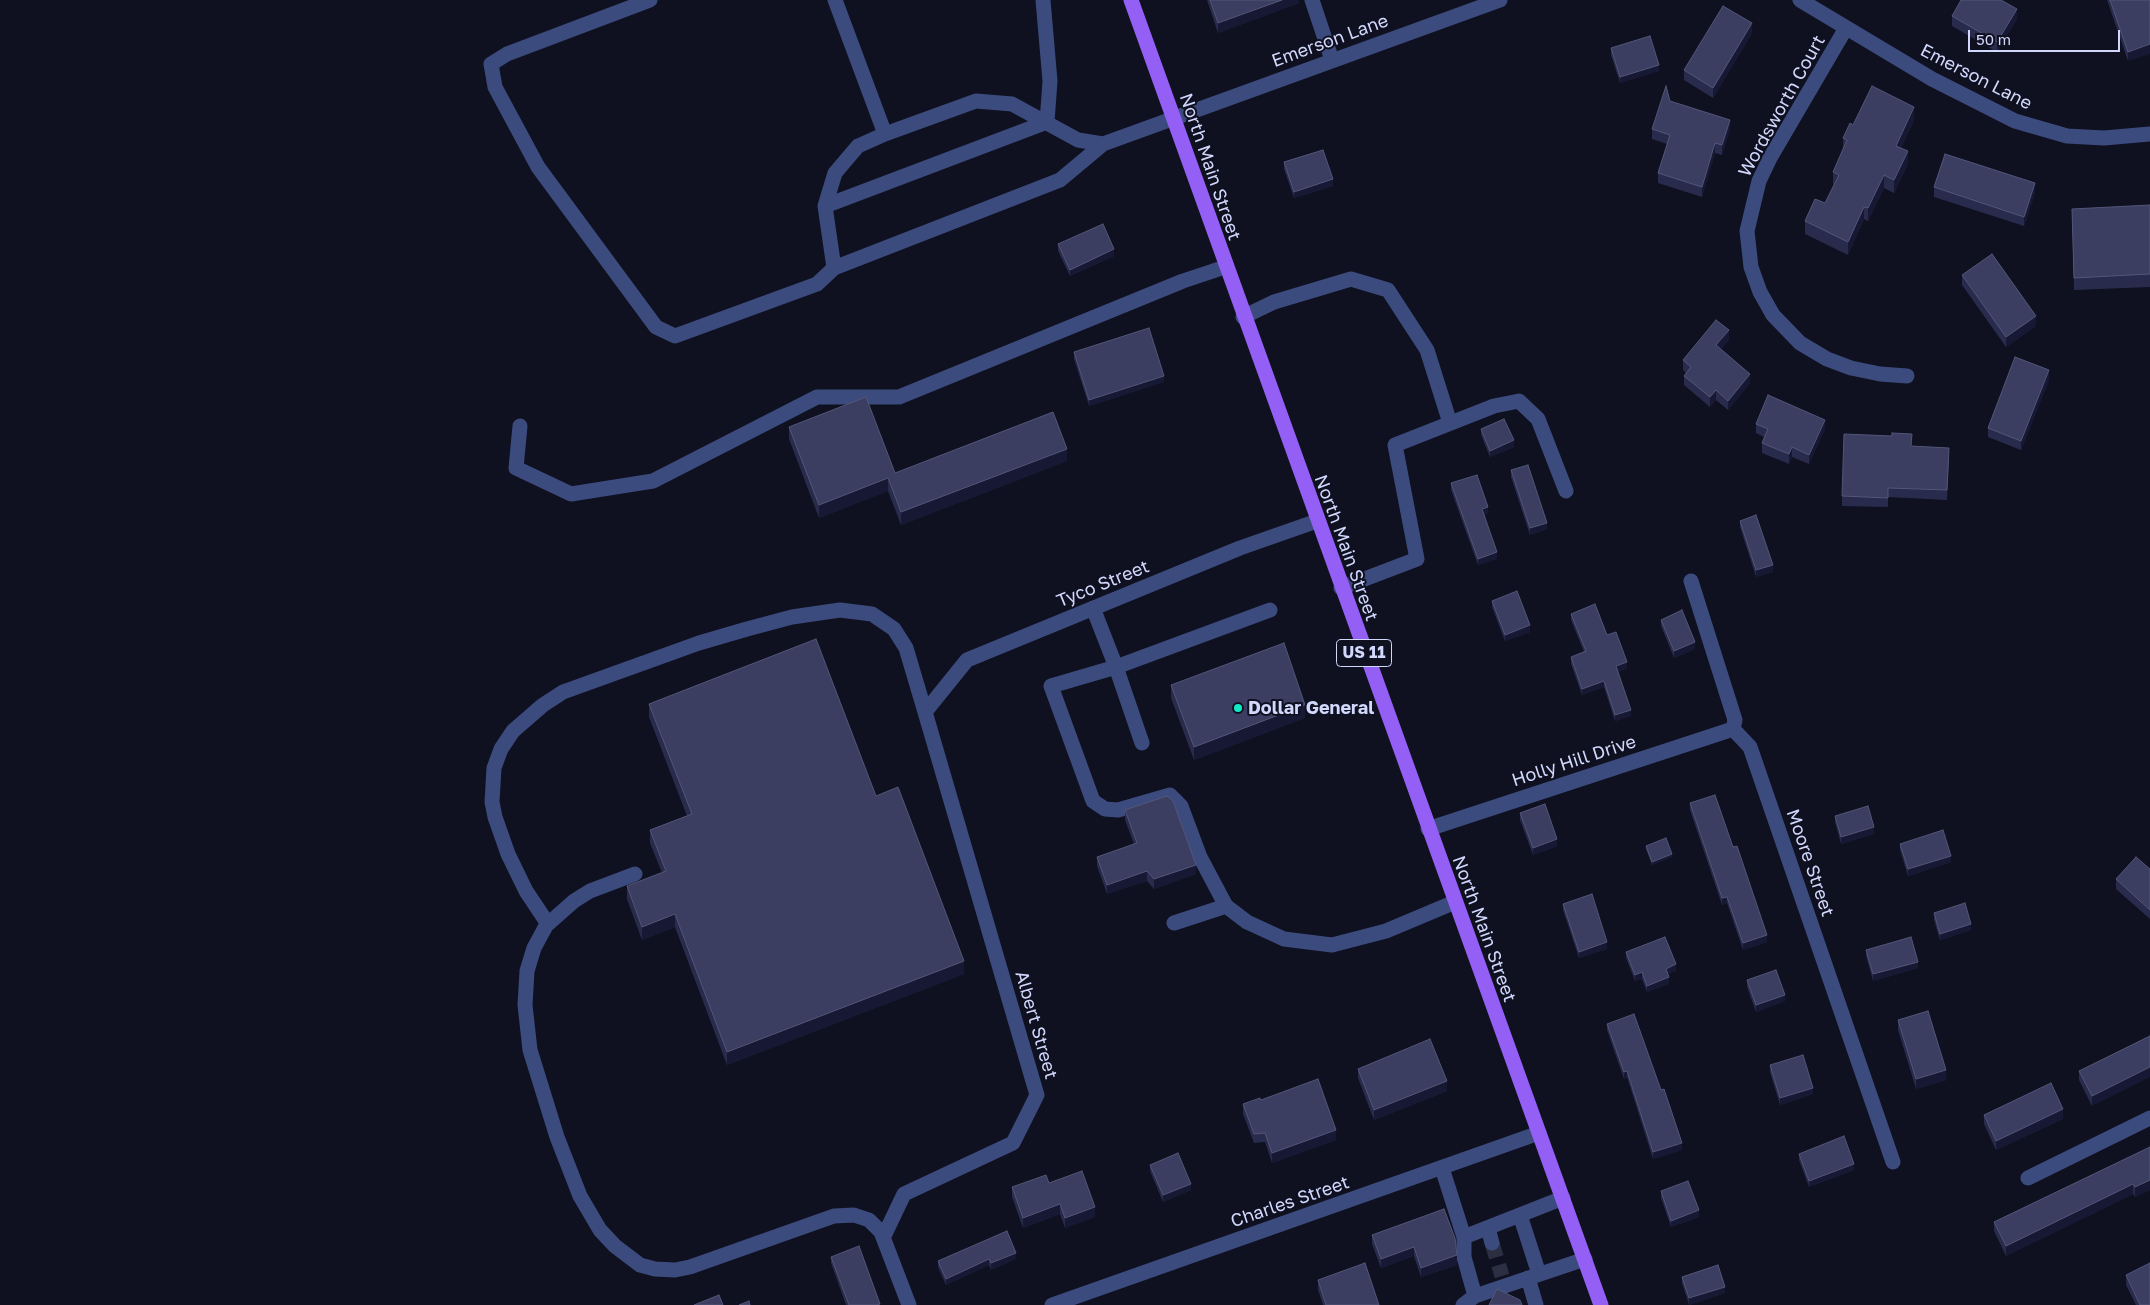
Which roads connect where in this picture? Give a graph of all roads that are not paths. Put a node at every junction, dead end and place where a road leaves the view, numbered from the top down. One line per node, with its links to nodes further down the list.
1 (650, 0): 17 (street)
2 (835, 0): 12 (street)
3 (1042, 0): 11 (street)
4 (1131, 0): 10 (main road, North Main Street / US 11)
5 (1312, 0): 9 (street)
6 (1500, 0): 9 (street, Emerson Lane)
7 (1800, 0): 8 (street, Emerson Lane)
8 (1846, 28): 13 (street, Emerson Lane); 19 (street, Wordsworth Court)
9 (1332, 60): 10 (street, Emerson Lane)
10 (1173, 120): 14 (street, Emerson Lane); 16 (main road, North Main Street / US 11)
11 (1047, 122): 12 (street); 14 (street); 15 (street)
12 (885, 134): 15 (street)
13 (2150, 134)
14 (1103, 144): 17 (street)
15 (825, 206): 17 (street)
16 (1225, 267): 18 (main road, North Main Street / US 11); 21 (street)
17 (834, 268)
18 (1243, 317): 20 (street); 23 (main road, North Main Street / US 11)
19 (1906, 376)
20 (1450, 423): 22 (street); 25 (street)
21 (520, 426)
22 (1566, 492)
23 (1317, 520): 25 (main road, North Main Street / US 11); 26 (street, Tyco Street)
24 (1691, 581): 30 (street)
25 (1341, 588): 32 (main road, North Main Street / US 11)
26 (1093, 608): 28 (street); 29 (street, Tyco Street)
27 (1270, 610): 28 (street)
28 (1116, 667): 31 (street); 35 (street)
29 (926, 712): 37 (street, Albert Street); 46 (street, Albert Street)
30 (1733, 730): 32 (street, Holly Hill Drive); 40 (street, Moore Street)
31 (1142, 744)
32 (1428, 829): 34 (main road, North Main Street / US 11)
33 (635, 874): 37 (street)
34 (1455, 902): 35 (street); 39 (main road, North Main Street / US 11)
35 (1226, 906): 36 (street)
36 (1174, 923)
37 (548, 924): 46 (street)
38 (2150, 1118): 42 (street)
39 (1539, 1133): 41 (street, Charles Street); 43 (main road, North Main Street / US 11)
40 (1893, 1162)
41 (1442, 1168): 47 (street); 53 (street, Charles Street)
42 (2028, 1178)
43 (1563, 1198): 44 (street); 49 (main road, North Main Street / US 11)
44 (1520, 1215): 45 (street); 50 (street)
45 (1488, 1228): 47 (street); 48 (street)
46 (884, 1236): 52 (street)
47 (1464, 1237): 51 (street)
48 (1492, 1243)
49 (1585, 1259): 50 (street); 55 (main road, North Main Street / US 11)
50 (1534, 1276): 51 (street); 54 (street)
51 (1469, 1300)
52 (909, 1305)
53 (1052, 1305)
54 (1536, 1305)
55 (1601, 1305)

